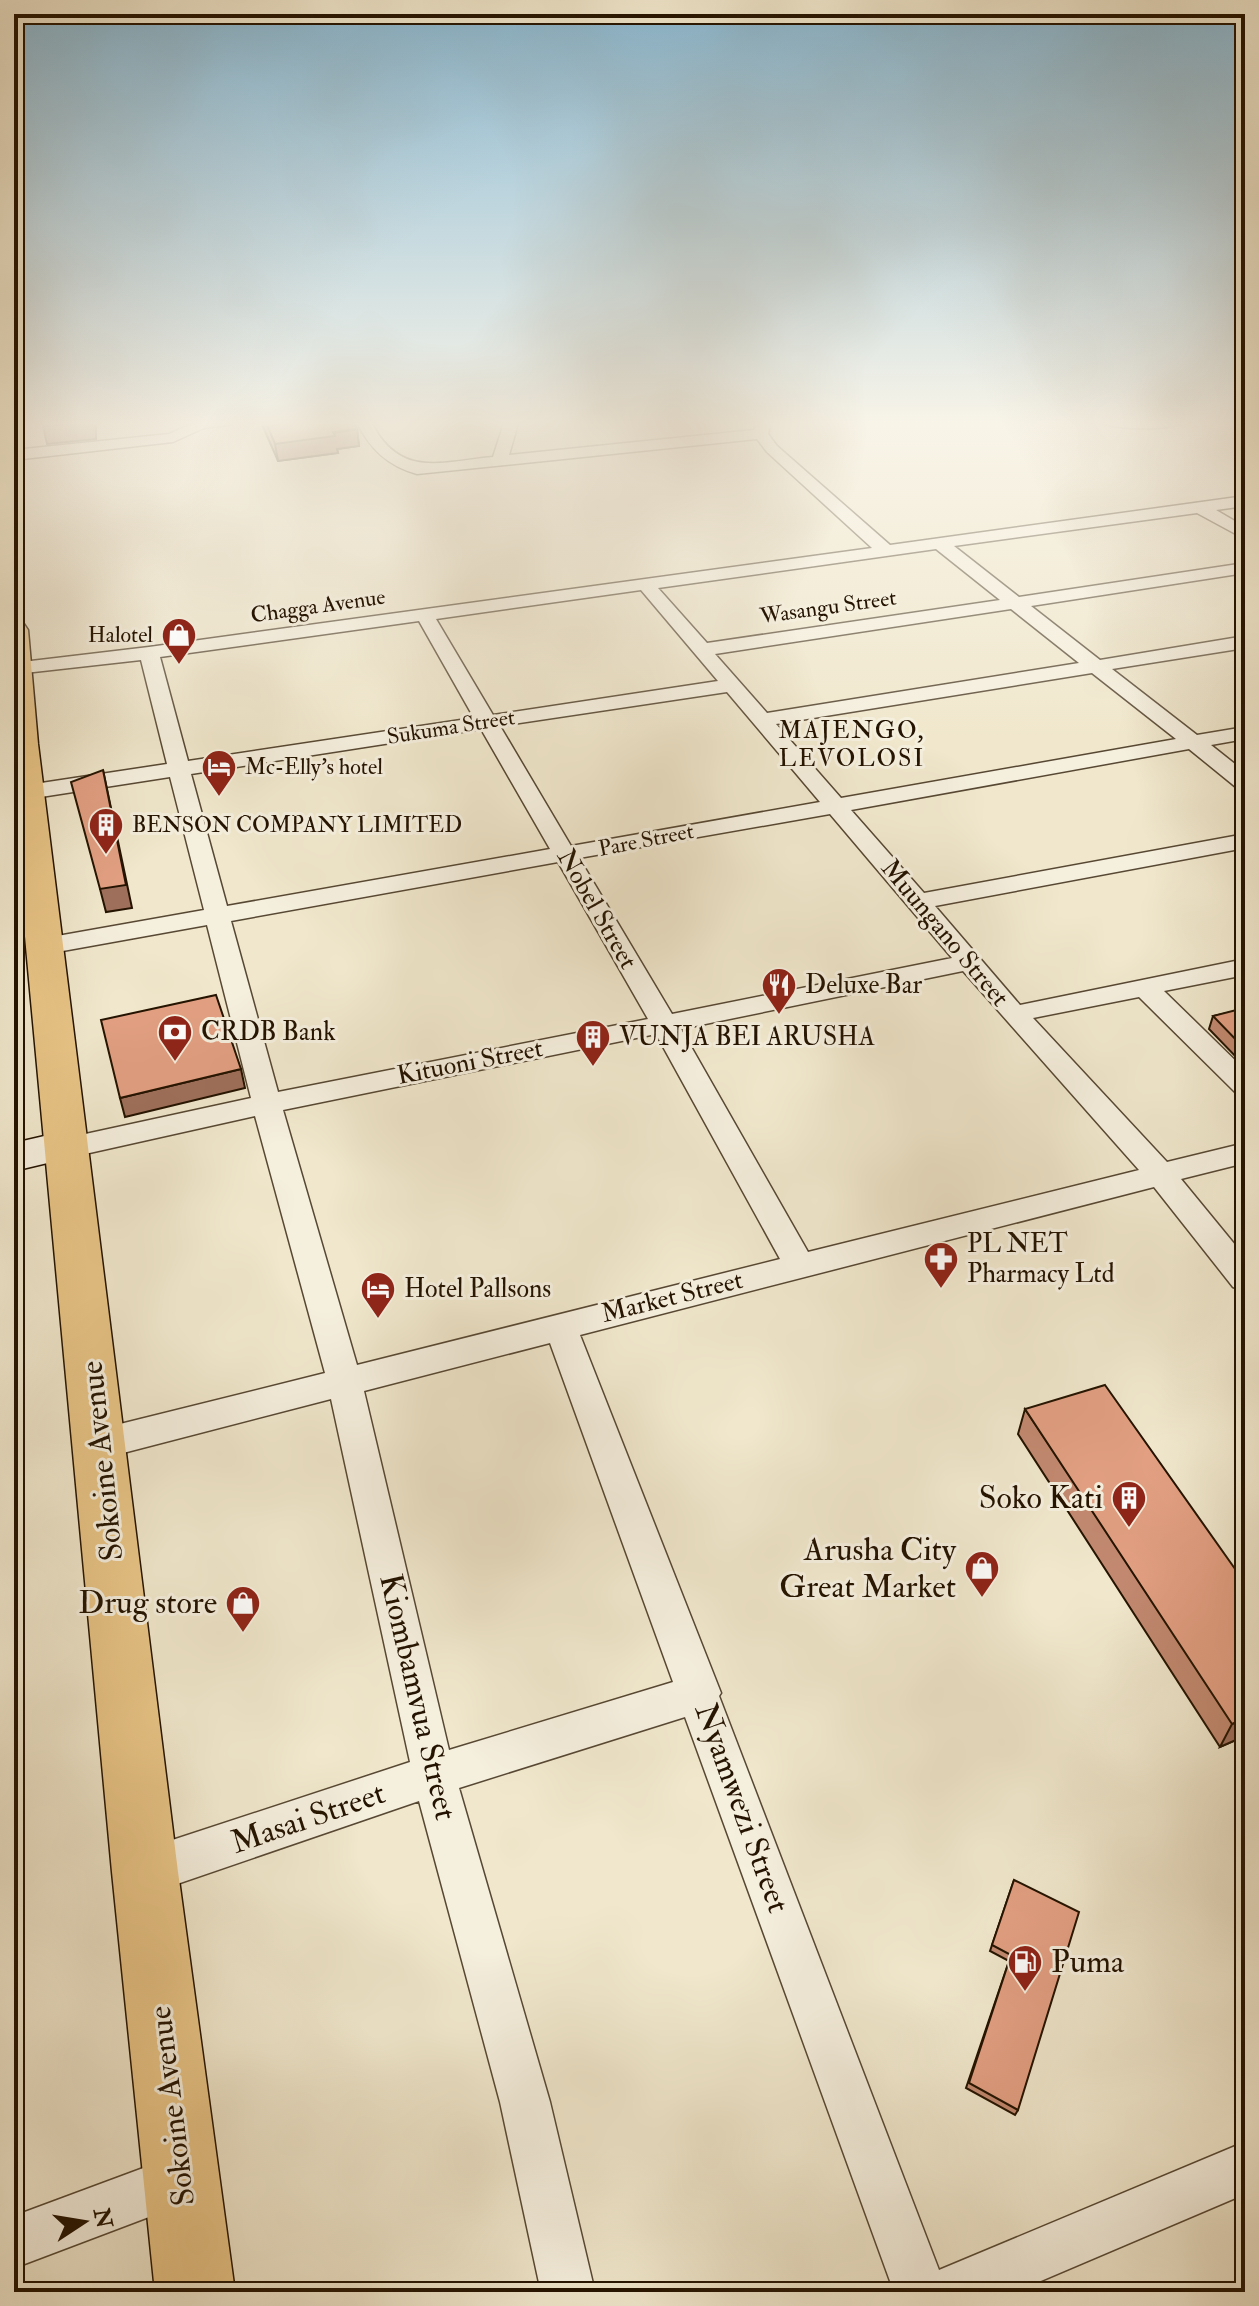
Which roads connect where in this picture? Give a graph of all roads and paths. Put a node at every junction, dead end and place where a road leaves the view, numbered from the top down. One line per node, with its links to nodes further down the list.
1 (860, 528): 4 (street)
2 (1050, 528): 3 (street, Chagga Avenue)
3 (939, 543): 4 (street, Chagga Avenue); 7 (street)
4 (885, 550): 6 (street, Chagga Avenue)
5 (1245, 568): 7 (street, Wasangu Street)
6 (646, 585): 8 (street, Chagga Avenue); 11 (street, Muungano Street)
7 (1017, 604): 11 (street, Wasangu Street); 13 (street)
8 (425, 616): 12 (street, Chagga Avenue); 16 (street, Nobel Street)
9 (1245, 642): 13 (street)
10 (15, 649): 12 (street, Chagga Avenue); 19 (main road, Sokoine Avenue)
11 (702, 650): 14 (street, Muungano Street)
12 (149, 653): 20 (street, Kiombamvua Street)
13 (1094, 665): 15 (street); 18 (street)
14 (732, 685): 15 (street, Muungano Street); 16 (street, Sukuma Street)
15 (762, 720): 22 (street, Muungano Street)
16 (486, 722): 20 (street, Sukuma Street); 24 (street, Nobel Street)
17 (1245, 733): 18 (street, Pare Street)
18 (1193, 742): 21 (street); 22 (street, Pare Street)
19 (21, 761): 20 (street, Sukuma Street); 27 (main road, Sokoine Avenue)
20 (178, 768): 26 (street, Kiombamvua Street)
21 (1245, 783)
22 (836, 805): 24 (street, Pare Street); 25 (street, Muungano Street)
23 (1245, 841): 25 (street)
24 (566, 855): 26 (street, Pare Street); 32 (street, Nobel Street)
25 (918, 902): 28 (street, Muungano Street)
26 (217, 916): 27 (street, Pare Street); 34 (street, Kiombamvua Street)
27 (46, 946): 35 (main road, Sokoine Avenue)
28 (969, 962): 31 (street, Muungano Street); 32 (street, Kituoni Street)
29 (1245, 967): 30 (street)
30 (1144, 987): 31 (street); 33 (street)
31 (1014, 1014): 38 (street, Muungano Street)
32 (665, 1025): 34 (street, Kituoni Street); 39 (street, Nobel Street)
33 (1245, 1086)
34 (266, 1102): 35 (street, Kituoni Street); 42 (street, Kiombamvua Street)
35 (66, 1146): 37 (street); 43 (main road, Sokoine Avenue)
36 (1245, 1153): 38 (street, Market Street)
37 (14, 1157)
38 (1161, 1175): 39 (street, Market Street); 40 (street, Muungano Street)
39 (799, 1264): 41 (street, Market Street)
40 (1245, 1279)
41 (560, 1325): 42 (street, Market Street); 44 (street, Nyamwezi Street)
42 (344, 1381): 43 (street, Market Street); 45 (street, Kiombamvua Street)
43 (100, 1444): 46 (main road, Sokoine Avenue)
44 (700, 1693): 45 (street, Masai Street); 52 (street, Nyamwezi Street)
45 (434, 1775): 46 (street, Masai Street); 51 (street, Kiombamvua Street)
46 (145, 1872): 48 (main road, Sokoine Avenue)
47 (1245, 2168): 53 (street)
48 (181, 2180): 49 (street); 50 (main road, Sokoine Avenue)
49 (14, 2242)
50 (195, 2292)
51 (568, 2292)
52 (921, 2292)
53 (951, 2292)

